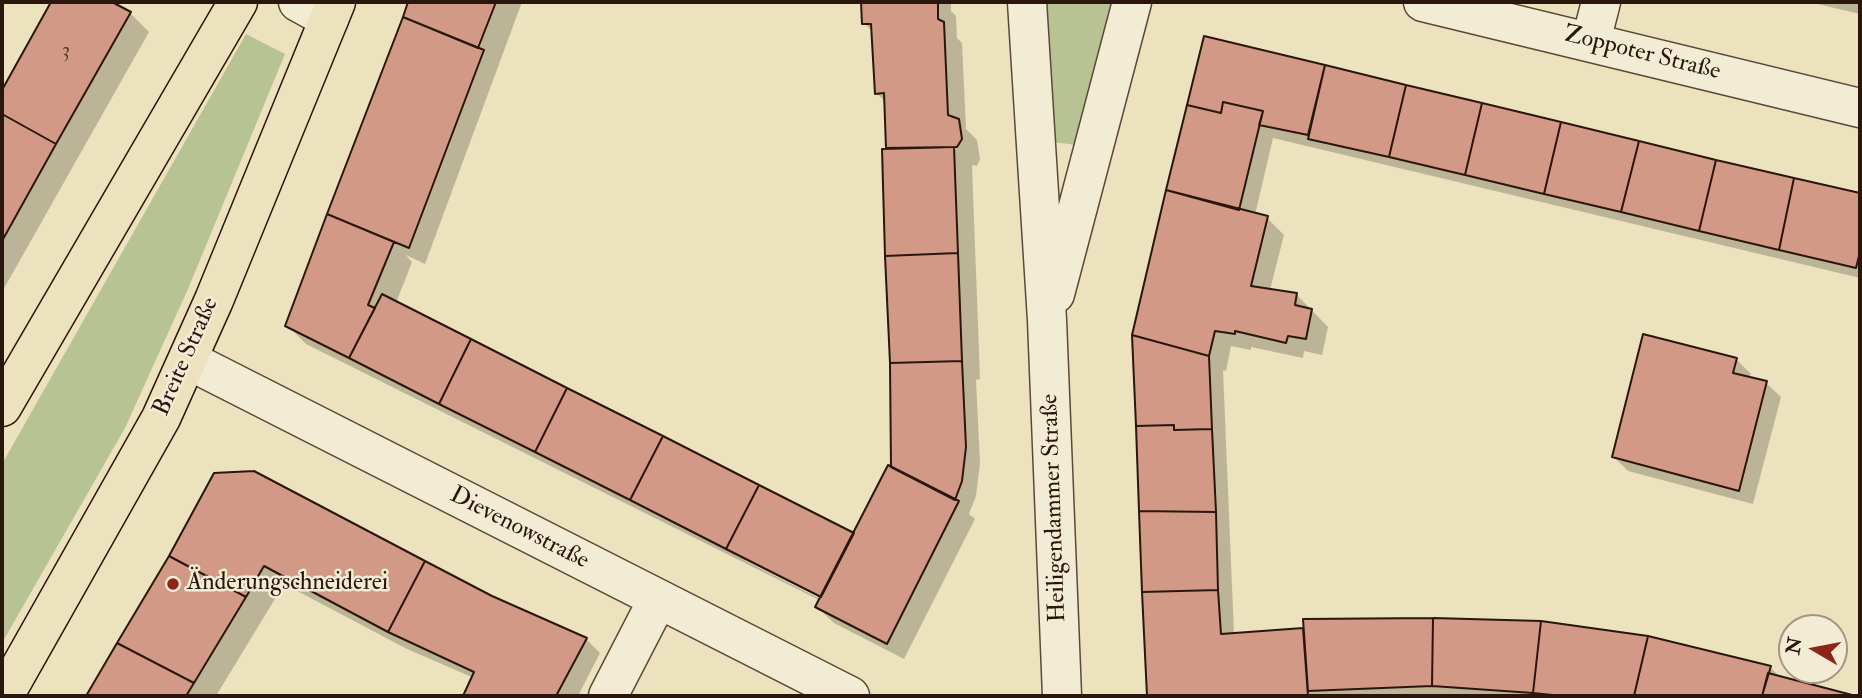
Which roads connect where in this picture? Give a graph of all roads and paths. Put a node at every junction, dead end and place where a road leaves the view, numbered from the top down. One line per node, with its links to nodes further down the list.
1 (238, 2): 11 (main road)
2 (1027, 2): 9 (street, Heiligendammer Straße)
3 (1132, 2): 9 (street, Heiligendammer Straße)
4 (1423, 2): 7 (street, Zoppoter Straße)
5 (1601, 2): 7 (street)
6 (321, 7): 10 (main road, Breite Straße)
7 (1591, 41): 8 (street, Zoppoter Straße)
8 (1860, 108)
9 (1047, 320): 16 (street, Heiligendammer Straße)
10 (188, 360): 12 (street, Dievenowstraße); 13 (main road, Breite Straße)
11 (2, 407)
12 (658, 599): 14 (street); 15 (street, Dievenowstraße)
13 (4, 696)
14 (608, 696)
15 (850, 696)
16 (1062, 696)

